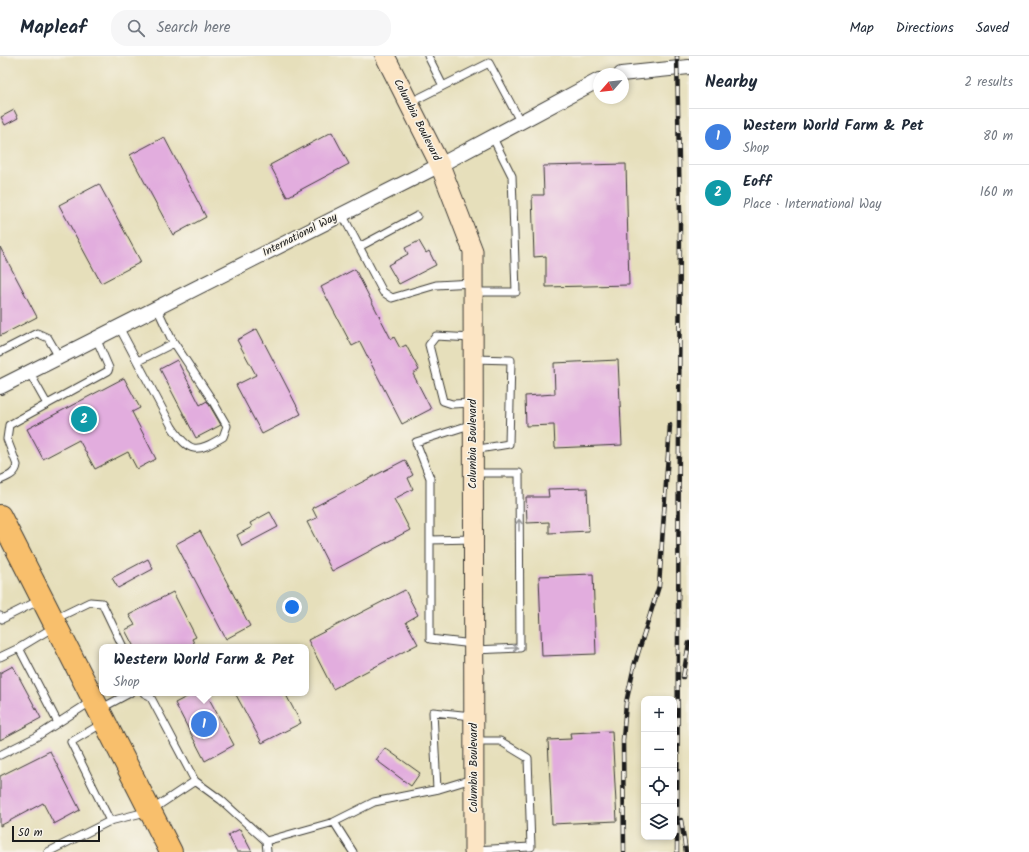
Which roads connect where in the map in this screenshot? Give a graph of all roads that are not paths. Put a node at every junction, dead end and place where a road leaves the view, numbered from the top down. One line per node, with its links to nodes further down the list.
1 (385, 56): 7 (street, Columbia Boulevard)
2 (428, 56): 6 (lane)
3 (689, 67): 4 (street)
4 (629, 73)
5 (593, 83): 8 (street, International Way)
6 (443, 86): 7 (lane); 8 (lane)
7 (409, 103): 10 (street, Columbia Boulevard)
8 (520, 121): 9 (street, International Way)
9 (492, 136): 10 (street, International Way); 14 (lane)
10 (440, 165): 11 (street, International Way); 14 (street, Columbia Boulevard)
11 (342, 214): 13 (lane); 15 (street, International Way)
12 (418, 216): 13 (lane)
13 (359, 247): 14 (lane)
14 (473, 288): 18 (street, Columbia Boulevard)
15 (157, 308): 16 (street, International Way); 19 (lane)
16 (119, 327): 17 (street, International Way); 23 (lane)
17 (96, 338): 21 (street, International Way); 27 (lane)
18 (473, 338): 22 (street, Columbia Boulevard); 26 (lane)
19 (174, 343): 23 (lane); 23 (lane)
20 (0, 352): 21 (lane)
21 (58, 357): 24 (street, International Way)
22 (473, 359): 26 (street, Columbia Boulevard); 29 (lane)
23 (138, 361)
24 (29, 372): 25 (street, International Way); 27 (lane)
25 (0, 387)
26 (473, 403): 28 (street, Columbia Boulevard)
27 (47, 404): 31 (lane)
28 (473, 424): 29 (street, Columbia Boulevard); 34 (lane)
29 (473, 450): 30 (street, Columbia Boulevard)
30 (473, 473): 33 (street, Columbia Boulevard); 39 (lane, one-way to 30)
31 (0, 480)
32 (0, 516): 35 (highway)
33 (473, 539): 34 (lane); 39 (street, Columbia Boulevard)
34 (430, 540): 39 (lane)
35 (42, 598): 36 (lane); 37 (highway)
36 (1, 618)
37 (55, 623): 38 (lane); 40 (lane); 44 (highway)
38 (122, 644)
39 (473, 647): 45 (street, Columbia Boulevard)
40 (19, 648): 41 (lane); 46 (lane)
41 (0, 657)
42 (125, 696): 44 (lane)
43 (150, 696): 50 (lane)
44 (99, 710): 46 (lane); 52 (highway); 53 (lane)
45 (474, 716): 47 (street, Columbia Boulevard); 51 (lane)
46 (58, 723): 48 (lane)
47 (474, 741): 49 (street, Columbia Boulevard); 56 (lane)
48 (0, 755)
49 (474, 778): 51 (lane); 56 (street, Columbia Boulevard)
50 (195, 781): 52 (lane); 55 (lane)
51 (437, 789): 54 (lane)
52 (150, 811): 53 (lane); 58 (highway)
53 (110, 821): 57 (lane)
54 (334, 822): 55 (lane); 60 (lane)
55 (266, 841): 59 (lane)
56 (474, 851)
57 (48, 852)
58 (171, 852)
59 (267, 852)
60 (353, 852)

